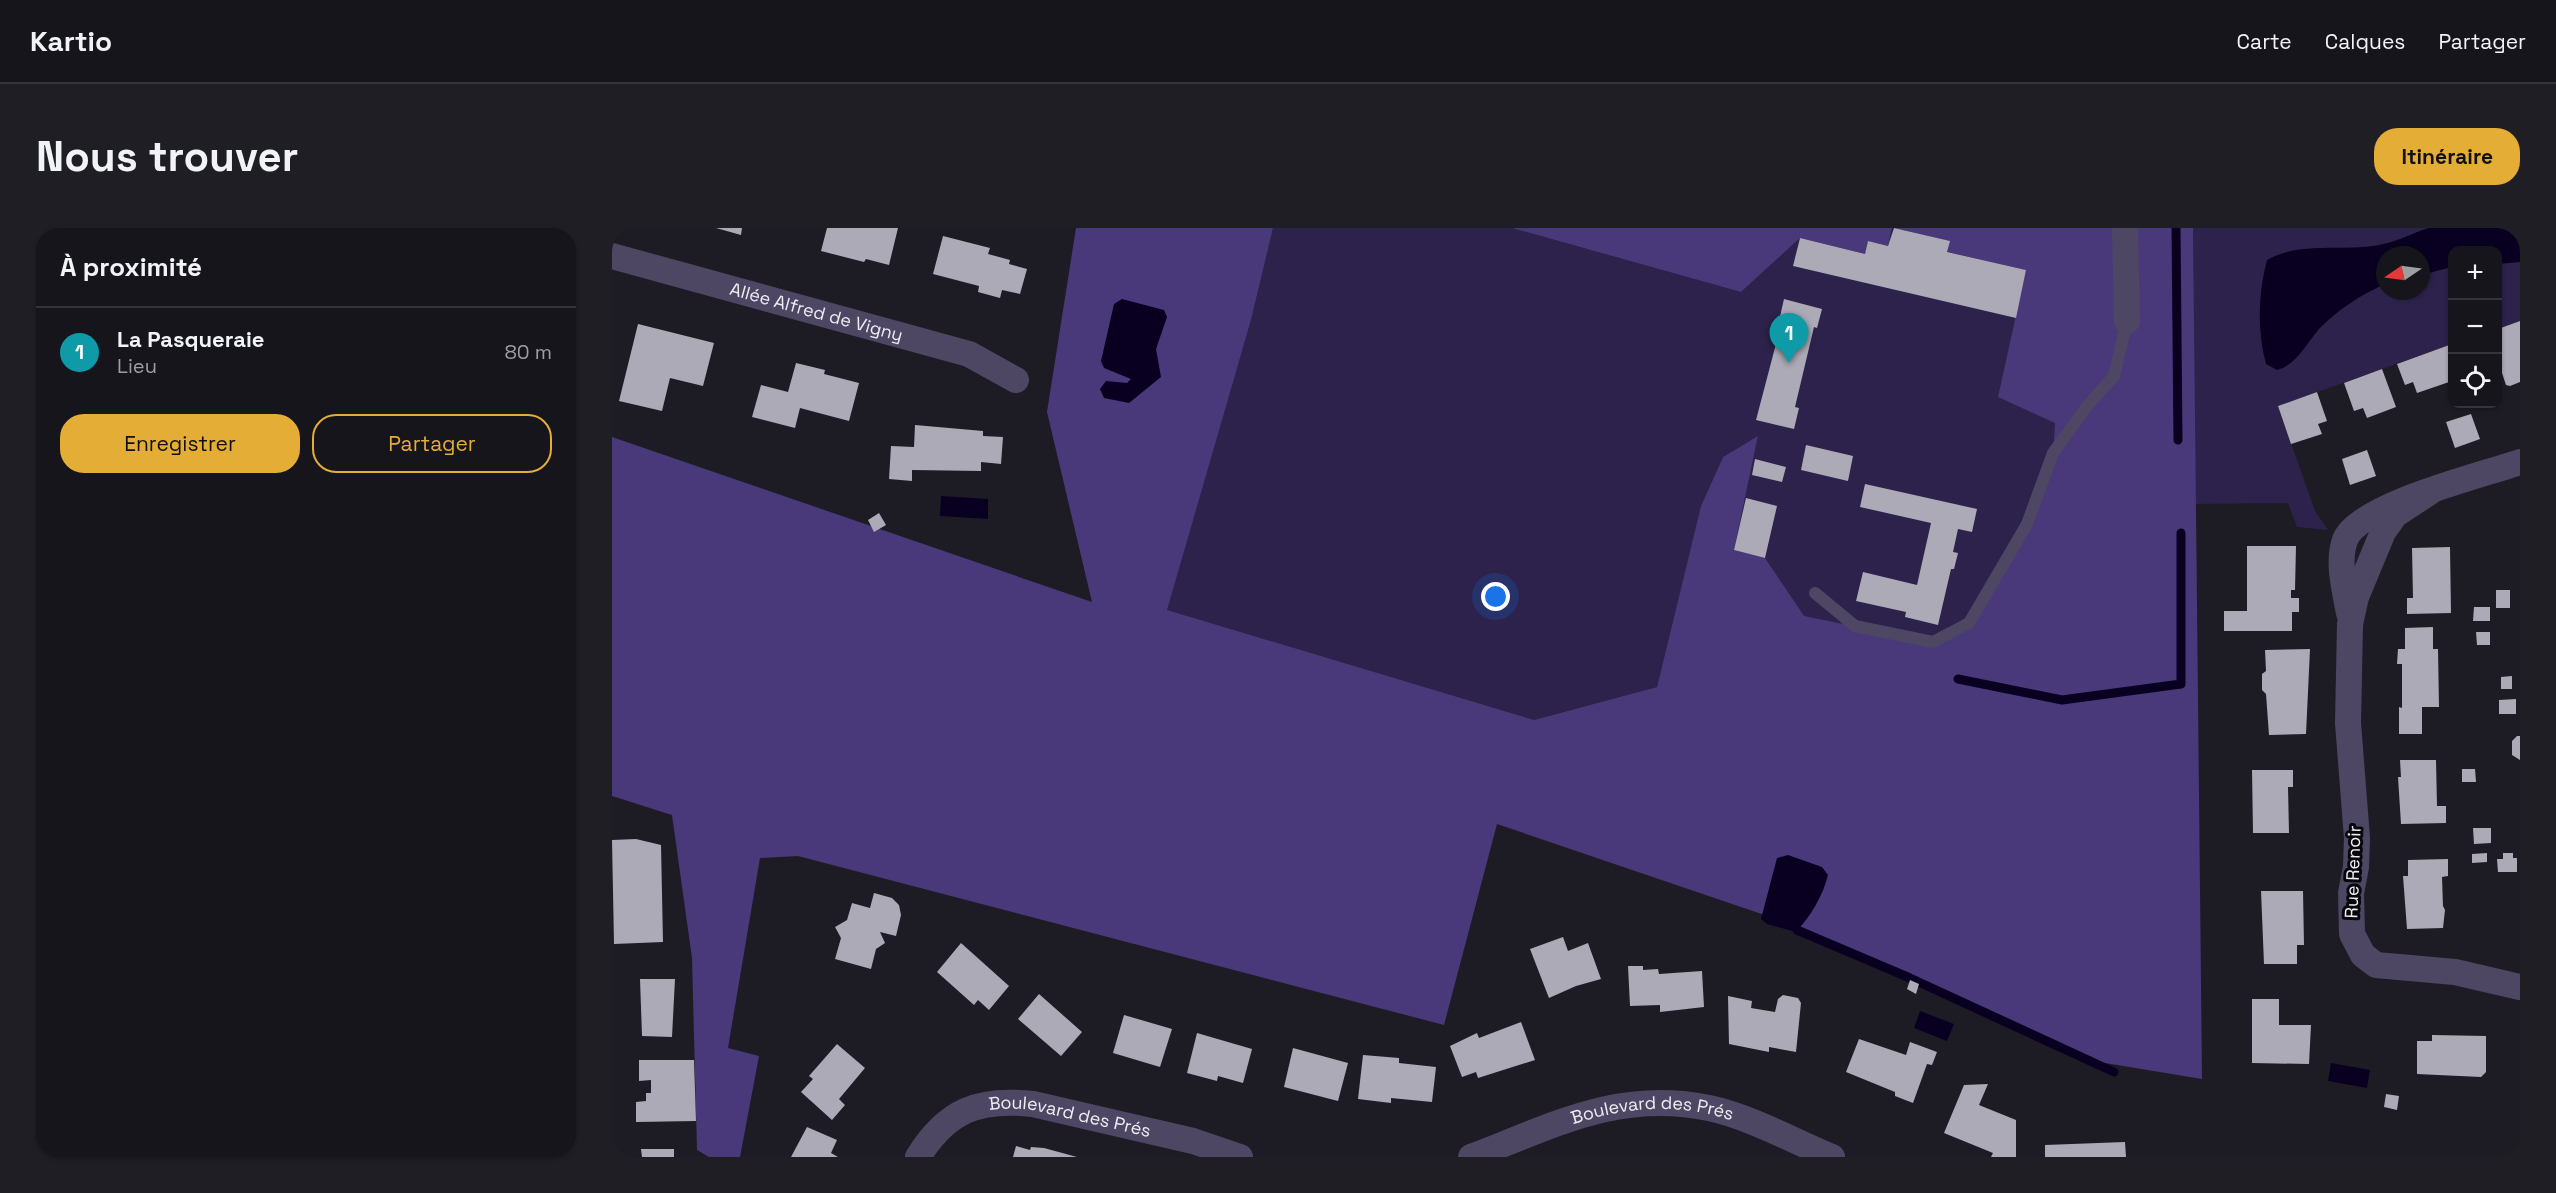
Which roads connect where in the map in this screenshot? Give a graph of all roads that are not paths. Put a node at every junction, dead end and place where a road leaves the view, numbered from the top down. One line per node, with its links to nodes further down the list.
1 (2125, 228): 3 (street)
2 (612, 256): 4 (street, Allée Alfred de Vigny)
3 (2127, 321): 7 (lane)
4 (1016, 380)
5 (2520, 462): 6 (street)
6 (2430, 492): 8 (street, Rue Renoir); 8 (street, Rue Renoir)
7 (1815, 593)
8 (2350, 624): 9 (street, Rue Renoir)
9 (2520, 987)
10 (1475, 1156): 13 (street, Boulevard des Prés)
11 (918, 1157): 12 (street, Boulevard des Prés)
12 (1240, 1157)
13 (1832, 1157)

